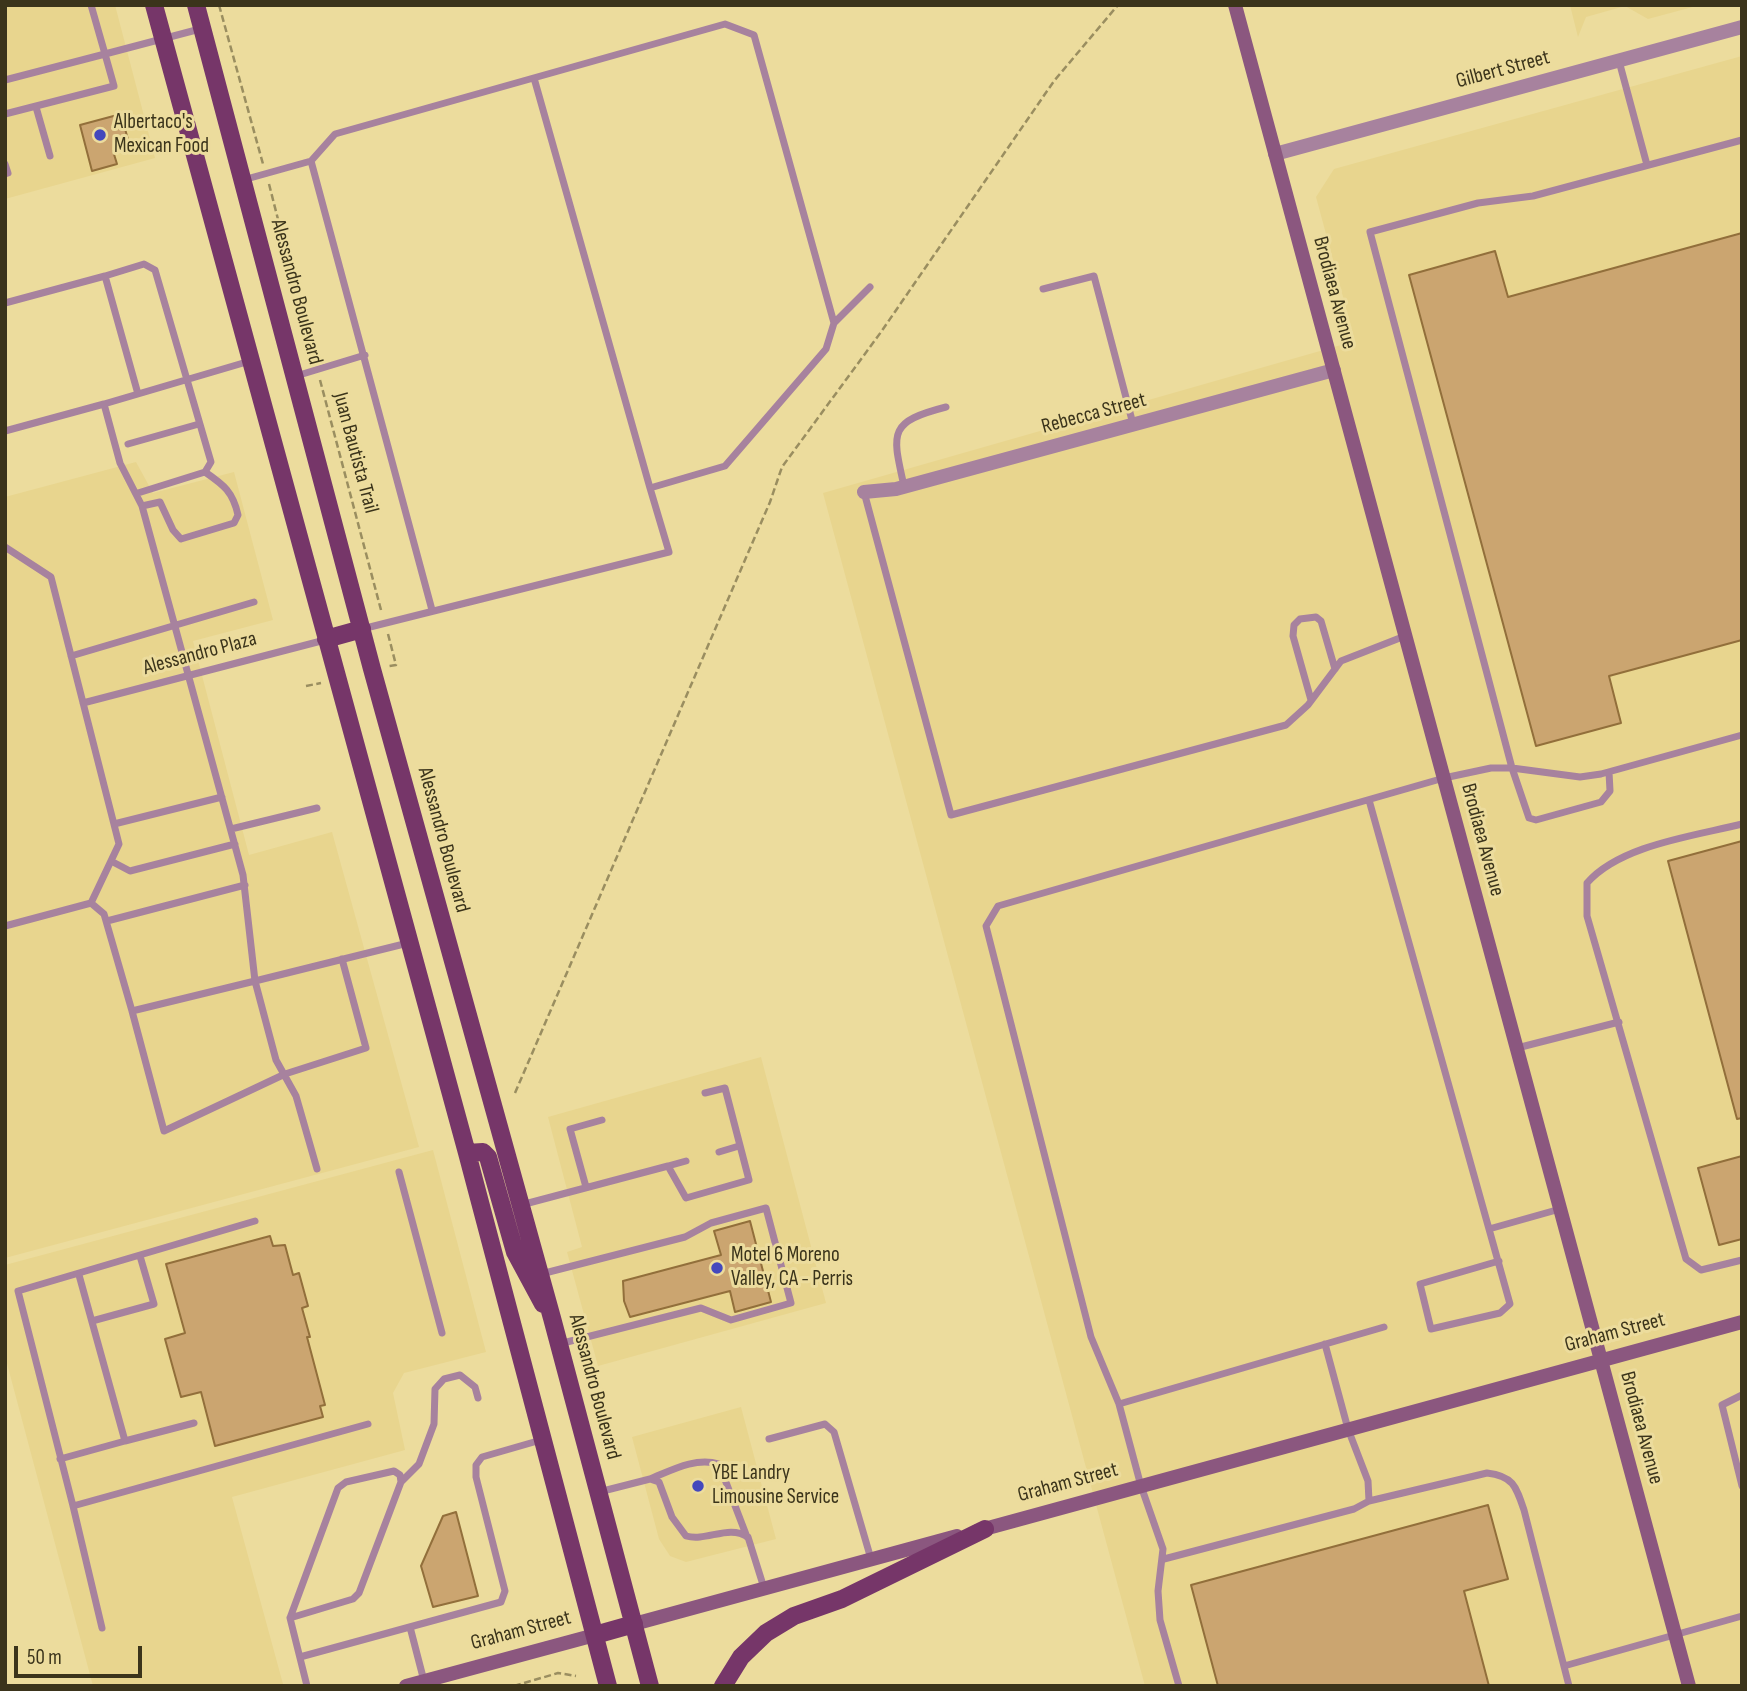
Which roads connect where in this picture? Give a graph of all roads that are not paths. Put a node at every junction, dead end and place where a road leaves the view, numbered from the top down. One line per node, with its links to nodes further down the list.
1 (91, 5): 8 (lane)
2 (154, 5): 7 (main road)
3 (196, 5): 6 (main road, Alessandro Boulevard)
4 (1235, 5): 15 (street, Brodiaea Avenue)
5 (1742, 27): 9 (street, Gilbert Street)
6 (202, 29): 7 (lane); 21 (main road, Alessandro Boulevard)
7 (163, 39): 8 (lane); 28 (main road)
8 (105, 54): 11 (lane); 12 (lane)
9 (1619, 60): 15 (street, Gilbert Street); 19 (lane)
10 (534, 78): 17 (lane); 26 (lane); 41 (lane)
11 (5, 79)
12 (36, 107): 13 (lane); 16 (lane)
13 (5, 114)
14 (1742, 140): 19 (lane)
15 (1275, 154): 29 (street, Brodiaea Avenue)
16 (50, 156)
17 (311, 161): 21 (lane); 27 (lane)
18 (5, 164): 20 (lane)
19 (1647, 165): 58 (lane)
20 (5, 174)
21 (242, 180): 30 (main road, Alessandro Boulevard)
22 (105, 276): 25 (lane); 31 (lane); 32 (lane)
23 (870, 287): 26 (lane)
24 (1043, 289): 36 (lane)
25 (5, 303)
26 (834, 323): 41 (lane)
27 (365, 355): 30 (lane); 47 (lane)
28 (251, 361): 31 (lane); 51 (main road)
29 (1334, 370): 36 (street, Rebecca Street); 50 (street, Brodiaea Avenue)
30 (295, 376): 49 (main road, Alessandro Boulevard)
31 (186, 380): 32 (lane); 35 (lane)
32 (138, 394): 33 (lane)
33 (104, 404): 37 (lane); 43 (lane)
34 (946, 407): 40 (lane)
35 (199, 424): 38 (lane); 39 (lane)
36 (1133, 425): 40 (street, Rebecca Street)
37 (5, 431)
38 (128, 444)
39 (205, 472): 43 (lane); 44 (lane)
40 (904, 487): 42 (street, Rebecca Street)
41 (650, 488): 47 (lane)
42 (864, 492): 55 (lane)
43 (138, 493): 44 (lane)
44 (142, 506): 48 (lane)
45 (5, 547): 52 (lane)
46 (254, 602): 48 (lane)
47 (432, 610): 49 (lane)
48 (175, 626): 52 (lane); 54 (lane)
49 (362, 629): 51 (main road); 90 (main road, Alessandro Boulevard)
50 (1405, 636): 53 (lane); 60 (street, Brodiaea Avenue)
51 (326, 639): 54 (lane, Alessandro Plaza); 73 (main road)
52 (71, 656): 56 (lane)
53 (1335, 669): 55 (lane); 55 (lane)
54 (189, 674): 56 (lane, Alessandro Plaza); 61 (lane)
55 (1311, 700)
56 (83, 703): 64 (lane)
57 (1742, 735): 59 (lane)
58 (1512, 768): 59 (lane); 59 (lane); 60 (lane)
59 (1609, 772)
60 (1444, 778): 62 (lane); 78 (street, Brodiaea Avenue)
61 (222, 797): 64 (lane); 66 (lane)
62 (1369, 800): 93 (lane); 109 (lane)
63 (317, 808): 66 (lane)
64 (114, 824): 68 (lane)
65 (1742, 824): 77 (lane)
66 (231, 829): 67 (lane)
67 (235, 844): 68 (lane); 69 (lane)
68 (111, 861): 70 (lane)
69 (245, 885): 71 (lane); 75 (lane)
70 (91, 903): 71 (lane); 72 (lane)
71 (107, 921): 76 (lane)
72 (5, 926)
73 (408, 943): 74 (lane); 84 (main road)
74 (342, 959): 75 (lane); 79 (lane)
75 (255, 981): 76 (lane); 79 (lane)
76 (132, 1011): 79 (lane)
77 (1619, 1022): 78 (lane); 95 (lane)
78 (1517, 1049): 91 (street, Brodiaea Avenue)
79 (285, 1074): 87 (lane)
80 (705, 1093): 82 (lane)
81 (602, 1120): 89 (lane)
82 (739, 1146): 83 (lane); 86 (lane)
83 (719, 1152)
84 (467, 1153): 99 (main road); 114 (main road)
85 (687, 1161): 86 (lane)
86 (668, 1166): 89 (lane)
87 (317, 1169)
88 (399, 1172): 103 (lane)
89 (586, 1186): 90 (lane)
90 (521, 1205): 97 (main road, Alessandro Boulevard)
91 (1560, 1209): 93 (lane); 106 (street, Brodiaea Avenue)
92 (255, 1221): 94 (lane)
93 (1489, 1229): 96 (lane)
94 (140, 1256): 98 (lane); 100 (lane)
95 (1742, 1260)
96 (1500, 1261): 96 (lane)
97 (540, 1274): 99 (main road, Alessandro Boulevard); 104 (lane)
98 (79, 1275): 100 (lane); 116 (lane)
99 (552, 1318): 104 (main road, Alessandro Boulevard)
100 (92, 1321): 115 (lane)
101 (1742, 1322): 106 (street, Graham Street)
102 (1384, 1327): 105 (lane)
103 (442, 1333)
104 (559, 1344): 121 (main road, Alessandro Boulevard)
105 (1325, 1344): 109 (lane); 112 (lane)
106 (1601, 1360): 112 (street, Graham Street); 135 (street, Brodiaea Avenue)
107 (1742, 1395): 120 (lane)
108 (478, 1398): 118 (lane)
109 (1119, 1404): 119 (lane)
110 (194, 1423): 115 (lane)
111 (368, 1424): 123 (lane)
112 (1348, 1429): 119 (street, Graham Street); 122 (lane)
113 (769, 1439): 126 (lane)
114 (542, 1440): 132 (lane); 134 (main road)
115 (125, 1441): 116 (lane)
116 (60, 1459): 123 (lane)
117 (650, 1479): 121 (lane); 125 (lane); 125 (lane)
118 (401, 1482): 130 (lane); 130 (lane)
119 (1141, 1486): 124 (street, Graham Street); 127 (lane)
120 (1742, 1486)
121 (598, 1492): 131 (main road, Alessandro Boulevard)
122 (1369, 1501): 127 (lane); 137 (lane)
123 (73, 1506): 133 (lane)
124 (985, 1529): 126 (street, Graham Street); 143 (main road)
125 (748, 1537): 128 (lane)
126 (871, 1559): 128 (street, Graham Street)
127 (1164, 1559): 144 (lane)
128 (764, 1588): 131 (street, Graham Street)
129 (1742, 1616): 135 (lane)
130 (290, 1618): 136 (lane)
131 (634, 1624): 134 (main road, Graham Street); 142 (main road, Alessandro Boulevard)
132 (410, 1627): 136 (lane); 138 (lane)
133 (102, 1628)
134 (595, 1635): 138 (street, Graham Street); 141 (main road)
135 (1675, 1636): 137 (lane); 146 (street, Brodiaea Avenue)
136 (300, 1657): 139 (lane)
137 (1564, 1666): 145 (lane)
138 (424, 1681): 140 (street, Graham Street)
139 (307, 1686)
140 (406, 1686)
141 (608, 1686)
142 (650, 1686)
143 (723, 1686)
144 (1179, 1686)
145 (1570, 1686)
146 (1689, 1686)

